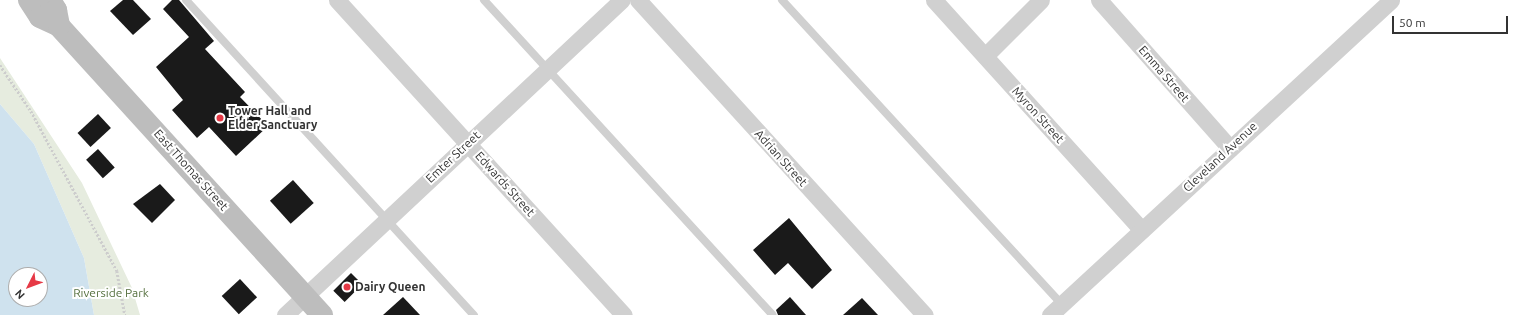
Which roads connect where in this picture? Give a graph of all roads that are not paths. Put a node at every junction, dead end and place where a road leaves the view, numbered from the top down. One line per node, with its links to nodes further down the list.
1 (29, 0): 13 (main road, East Thomas Street)
2 (50, 0): 13 (main road, East Thomas Street)
3 (186, 0): 18 (lane)
4 (337, 0): 16 (street, Edwards Street)
5 (484, 0): 15 (lane)
6 (622, 0): 15 (street, Emter Street)
7 (638, 0): 27 (street, Adrian Street)
8 (782, 0): 21 (lane)
9 (934, 0): 14 (street, Myron Street)
10 (1040, 0): 14 (street)
11 (1099, 0): 17 (street, Emma Street)
12 (1391, 0): 17 (street, Cleveland Avenue)
13 (59, 26): 20 (main road, East Thomas Street)
14 (985, 56): 19 (street, Myron Street)
15 (547, 70): 16 (street, Emter Street); 26 (lane)
16 (467, 143): 18 (street, Emter Street); 25 (street, Edwards Street)
17 (1230, 148): 19 (street, Cleveland Avenue)
18 (386, 220): 20 (street, Emter Street); 24 (lane)
19 (1142, 230): 21 (street, Cleveland Avenue)
20 (305, 296): 22 (street, Emter Street); 23 (main road, East Thomas Street)
21 (1056, 309)
22 (285, 315)
23 (322, 315)
24 (474, 315)
25 (624, 315)
26 (773, 315)
27 (925, 315)

